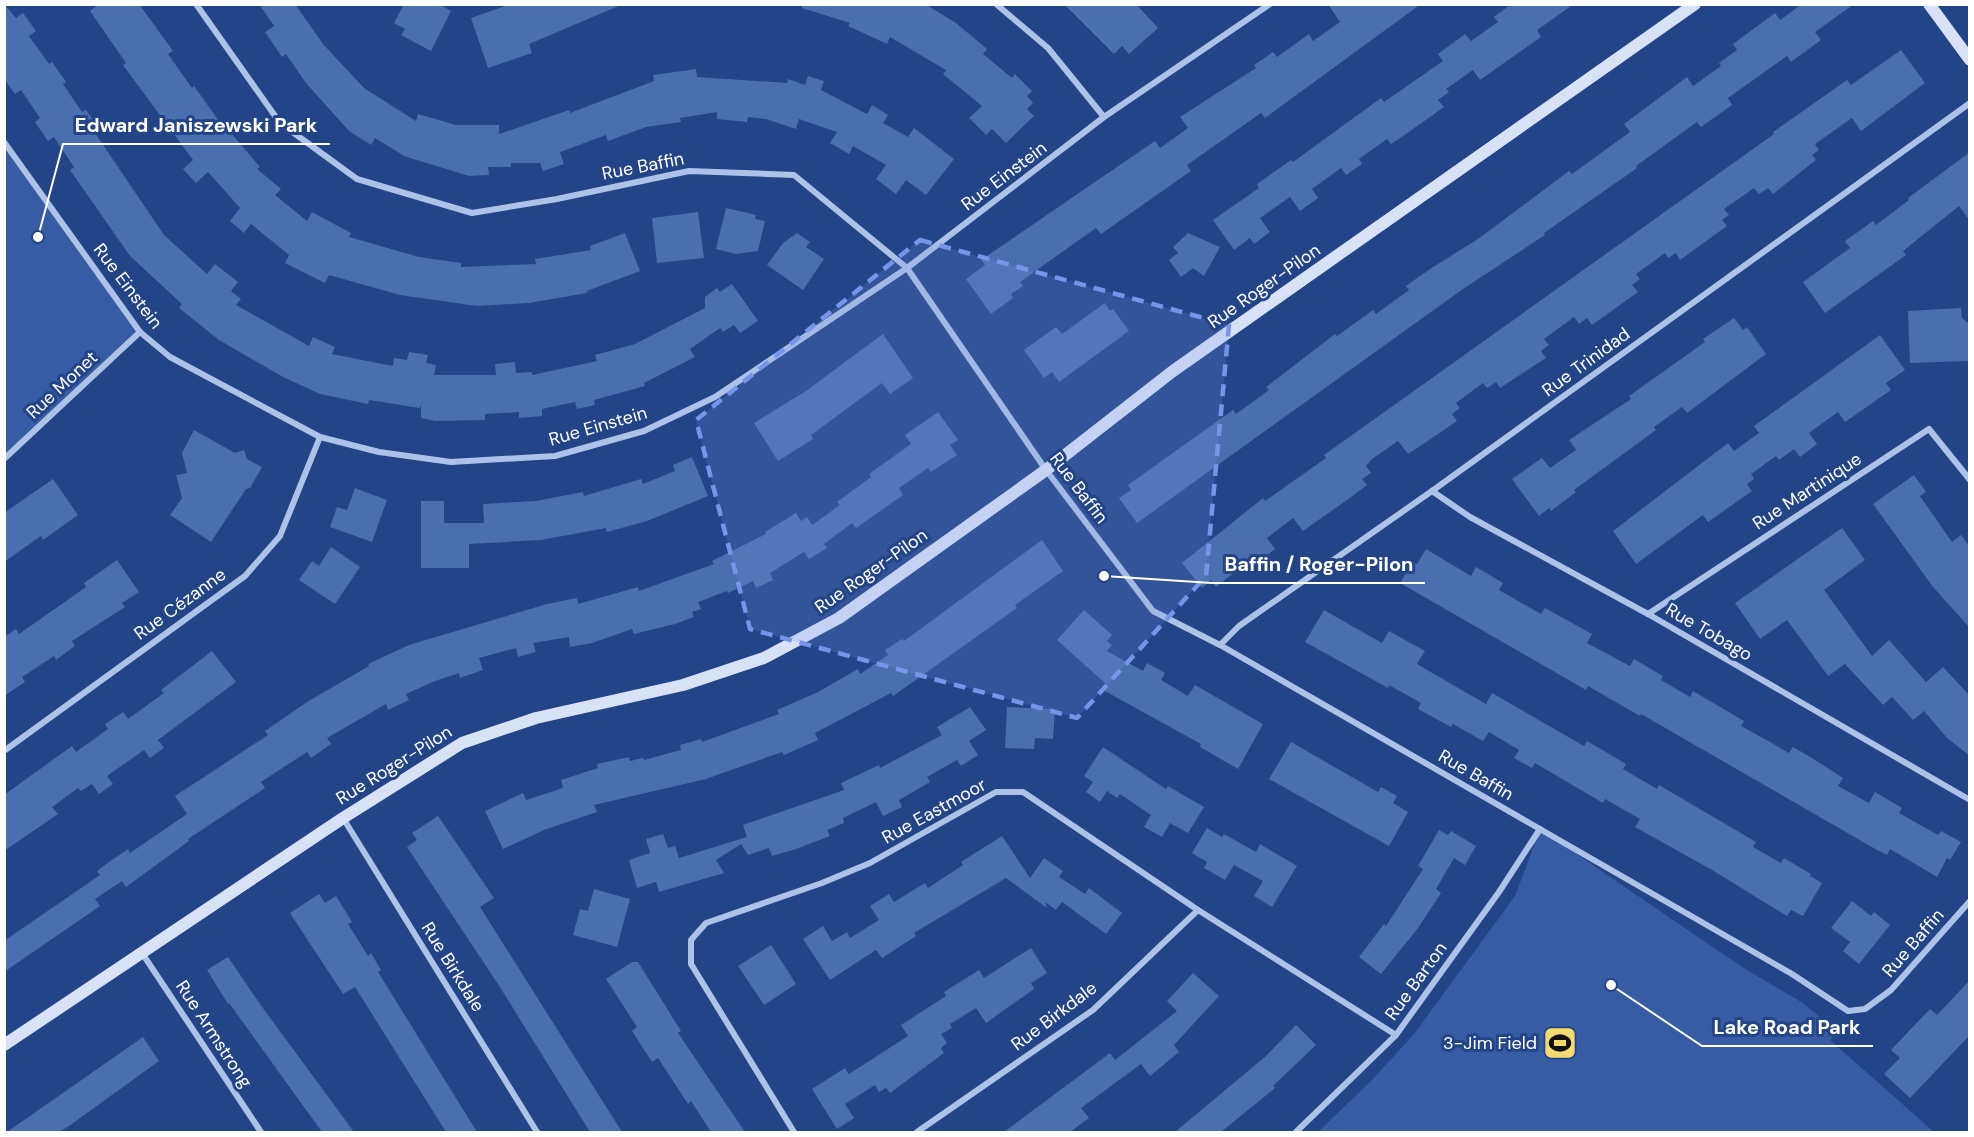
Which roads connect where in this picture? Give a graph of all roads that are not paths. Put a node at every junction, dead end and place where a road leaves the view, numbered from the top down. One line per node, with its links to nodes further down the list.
1 (196, 4): 10 (street, Rue Baffin)
2 (996, 4): 8 (street)
3 (1270, 4): 8 (street, Rue Einstein)
4 (1695, 4): 14 (street, Rue Roger-Pilon)
5 (1929, 4): 6 (street)
6 (1970, 60)
7 (1970, 103): 16 (street, Rue Trinidad)
8 (1104, 117): 10 (street, Rue Einstein)
9 (4, 142): 11 (street, Rue Einstein)
10 (908, 268): 12 (street, Rue Einstein); 14 (street, Rue Baffin)
11 (140, 332): 12 (street, Rue Einstein); 13 (street, Rue Monet)
12 (320, 437): 19 (street, Rue Cézanne)
13 (4, 459)
14 (1046, 470): 18 (street, Rue Baffin); 21 (street, Rue Roger-Pilon)
15 (1970, 480): 17 (street, Rue Martinique)
16 (1432, 491): 17 (street, Rue Tobago); 18 (street, Rue Trinidad)
17 (1648, 614): 20 (street, Rue Tobago)
18 (1220, 645): 22 (street, Rue Baffin)
19 (4, 751)
20 (1970, 800)
21 (343, 818): 25 (street, Rue Roger-Pilon); 29 (street, Rue Birkdale)
22 (1540, 829): 23 (street, Rue Baffin); 26 (street, Rue Barton)
23 (1970, 901)
24 (1198, 910): 26 (street, Rue Eastmoor); 30 (street, Rue Eastmoor); 31 (street, Rue Birkdale)
25 (142, 953): 27 (street, Rue Roger-Pilon); 28 (street, Rue Armstrong)
26 (1396, 1035): 32 (street, Rue Barton)
27 (4, 1045)
28 (261, 1132)
29 (537, 1132)
30 (794, 1132)
31 (918, 1132)
32 (1296, 1132)

